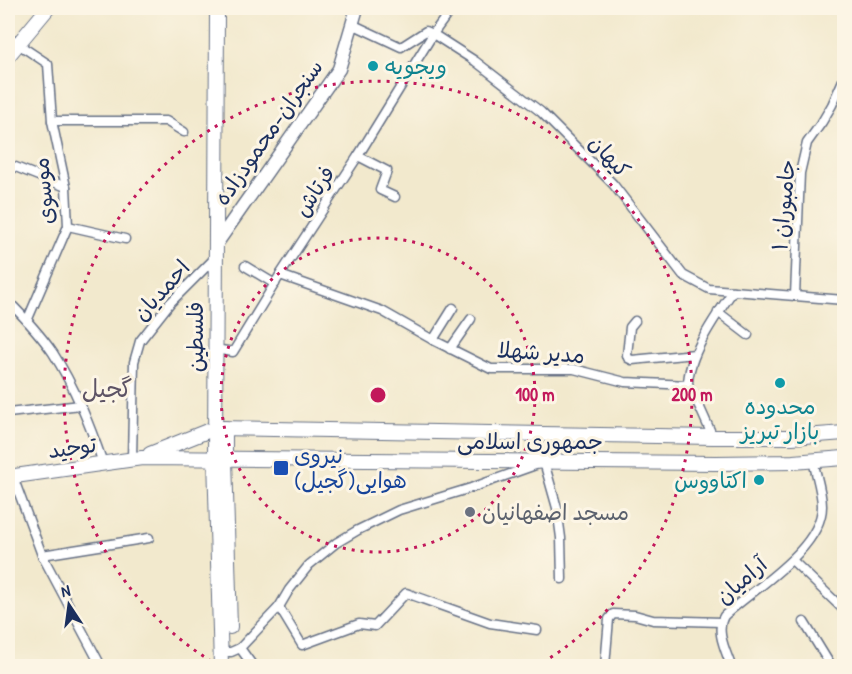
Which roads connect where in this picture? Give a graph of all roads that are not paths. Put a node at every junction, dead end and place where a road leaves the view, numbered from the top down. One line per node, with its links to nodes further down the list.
1 (48, 8): 7 (main road)
2 (217, 8): 18 (main road, فلسطین)
3 (357, 8): 5 (street, سنجران-محمودزاده)
4 (452, 8): 6 (street, فرتاش)
5 (352, 24): 6 (street); 18 (street, سنجران-محمودزاده)
6 (433, 34): 12 (street, فرتاش); 22 (street, کیهان)
7 (18, 44): 8 (main road); 10 (street, موسوی)
8 (8, 56)
9 (844, 78): 23 (street, جامبوران ۱)
10 (52, 121): 11 (street); 14 (street, موسوی)
11 (184, 132)
12 (358, 156): 15 (street); 20 (street, فرتاش)
13 (8, 164): 14 (street)
14 (66, 187): 16 (street, موسوی)
15 (395, 197)
16 (68, 226): 17 (street); 29 (street, موسوی)
17 (125, 239)
18 (217, 250): 34 (main road, فلسطین); 42 (street, احمدیان)
19 (245, 266): 21 (street)
20 (280, 274): 21 (street, فرتاش); 32 (street, مدیر شهلا)
21 (275, 284): 34 (street, فرتاش)
22 (733, 291): 23 (street, کیهان); 27 (street)
23 (795, 296): 24 (street, کیهان)
24 (844, 300)
25 (8, 301): 29 (street)
26 (453, 308): 32 (street)
27 (718, 312): 31 (street); 35 (street)
28 (471, 319): 33 (street)
29 (27, 321): 37 (street)
30 (635, 321): 35 (street)
31 (748, 335)
32 (433, 340): 33 (street, مدیر شهلا)
33 (450, 349): 36 (street, مدیر شهلا)
34 (216, 350): 39 (main road, فلسطین)
35 (695, 354): 36 (street)
36 (688, 385): 41 (street)
37 (81, 405): 38 (street); 47 (street)
38 (8, 413)
39 (220, 428): 41 (main road, جمهوری اسلامی); 42 (main road); 43 (main road, فلسطین)
40 (844, 433): 41 (main road, جمهوری اسلامی)
41 (713, 438): 48 (main road)
42 (137, 458): 43 (main road, جمهوری اسلامی); 47 (main road, توحید)
43 (220, 458): 46 (main road, جمهوری اسلامی); 59 (main road, فلسطین)
44 (844, 458): 45 (main road, جمهوری اسلامی)
45 (813, 460): 48 (main road, جمهوری اسلامی); 52 (street, آرامیان)
46 (544, 462): 48 (main road, جمهوری اسلامی); 53 (street); 55 (street)
47 (103, 463): 49 (main road, توحید)
48 (716, 463)
49 (10, 477): 51 (street)
50 (149, 538): 51 (street)
51 (42, 555): 60 (street)
52 (792, 560): 54 (street, آرامیان); 56 (street, آرامیان)
53 (561, 579)
54 (843, 605)
55 (279, 607): 58 (street); 59 (street)
56 (721, 622): 64 (street); 65 (street, آرامیان)
57 (804, 622): 66 (street)
58 (537, 630)
59 (231, 651): 61 (main road, فلسطین); 62 (main road, فلسطین); 63 (street)
60 (101, 666)
61 (222, 666)
62 (230, 666)
63 (254, 666)
64 (605, 666)
65 (731, 666)
66 (831, 666)

